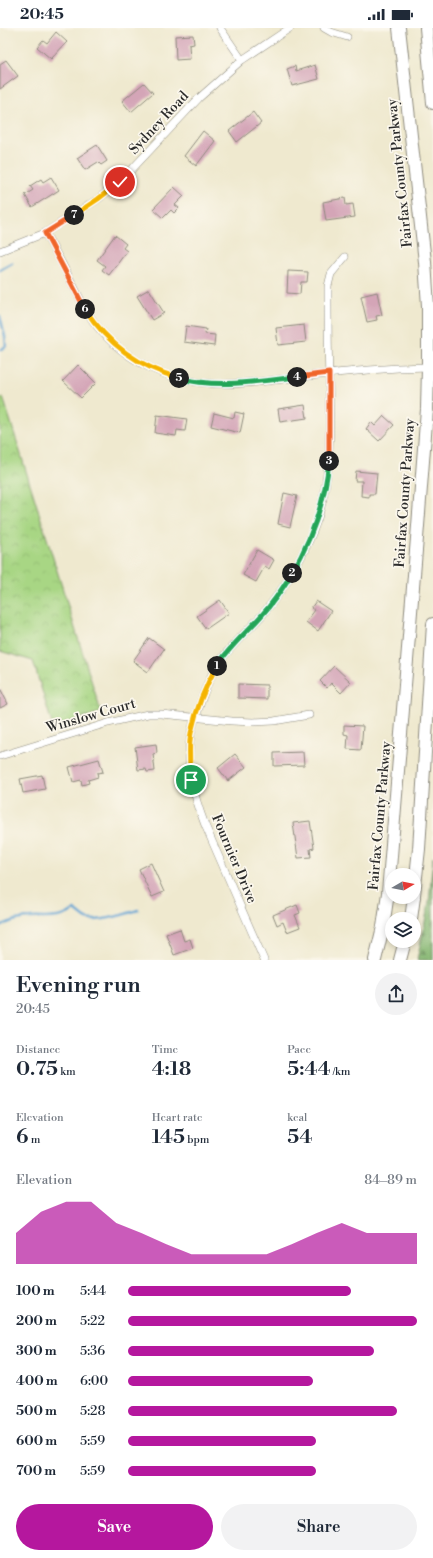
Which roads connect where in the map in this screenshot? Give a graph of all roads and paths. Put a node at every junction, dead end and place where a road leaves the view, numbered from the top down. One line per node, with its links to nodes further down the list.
1 (220, 28): 7 (street)
2 (290, 28): 7 (street, Sydney Road)
3 (324, 28): 6 (street)
4 (426, 28): 8 (highway)
5 (399, 30): 12 (highway, Fairfax County Parkway)
6 (348, 37)
7 (242, 60): 9 (street, Sydney Road)
8 (433, 103)
9 (45, 233): 10 (street, Sydney Road); 13 (street)
10 (0, 250)
11 (345, 257): 13 (street, Fournier Drive)
12 (428, 367): 13 (street); 21 (highway, Fairfax County Parkway)
13 (329, 373): 16 (street, Fournier Drive)
14 (433, 624): 18 (highway)
15 (309, 715): 16 (street, Winslow Court)
16 (196, 716): 17 (street, Winslow Court); 20 (street, Fournier Drive)
17 (0, 756)
18 (417, 868)
19 (403, 948): 22 (highway)
20 (264, 960)
21 (375, 960)
22 (400, 960)

